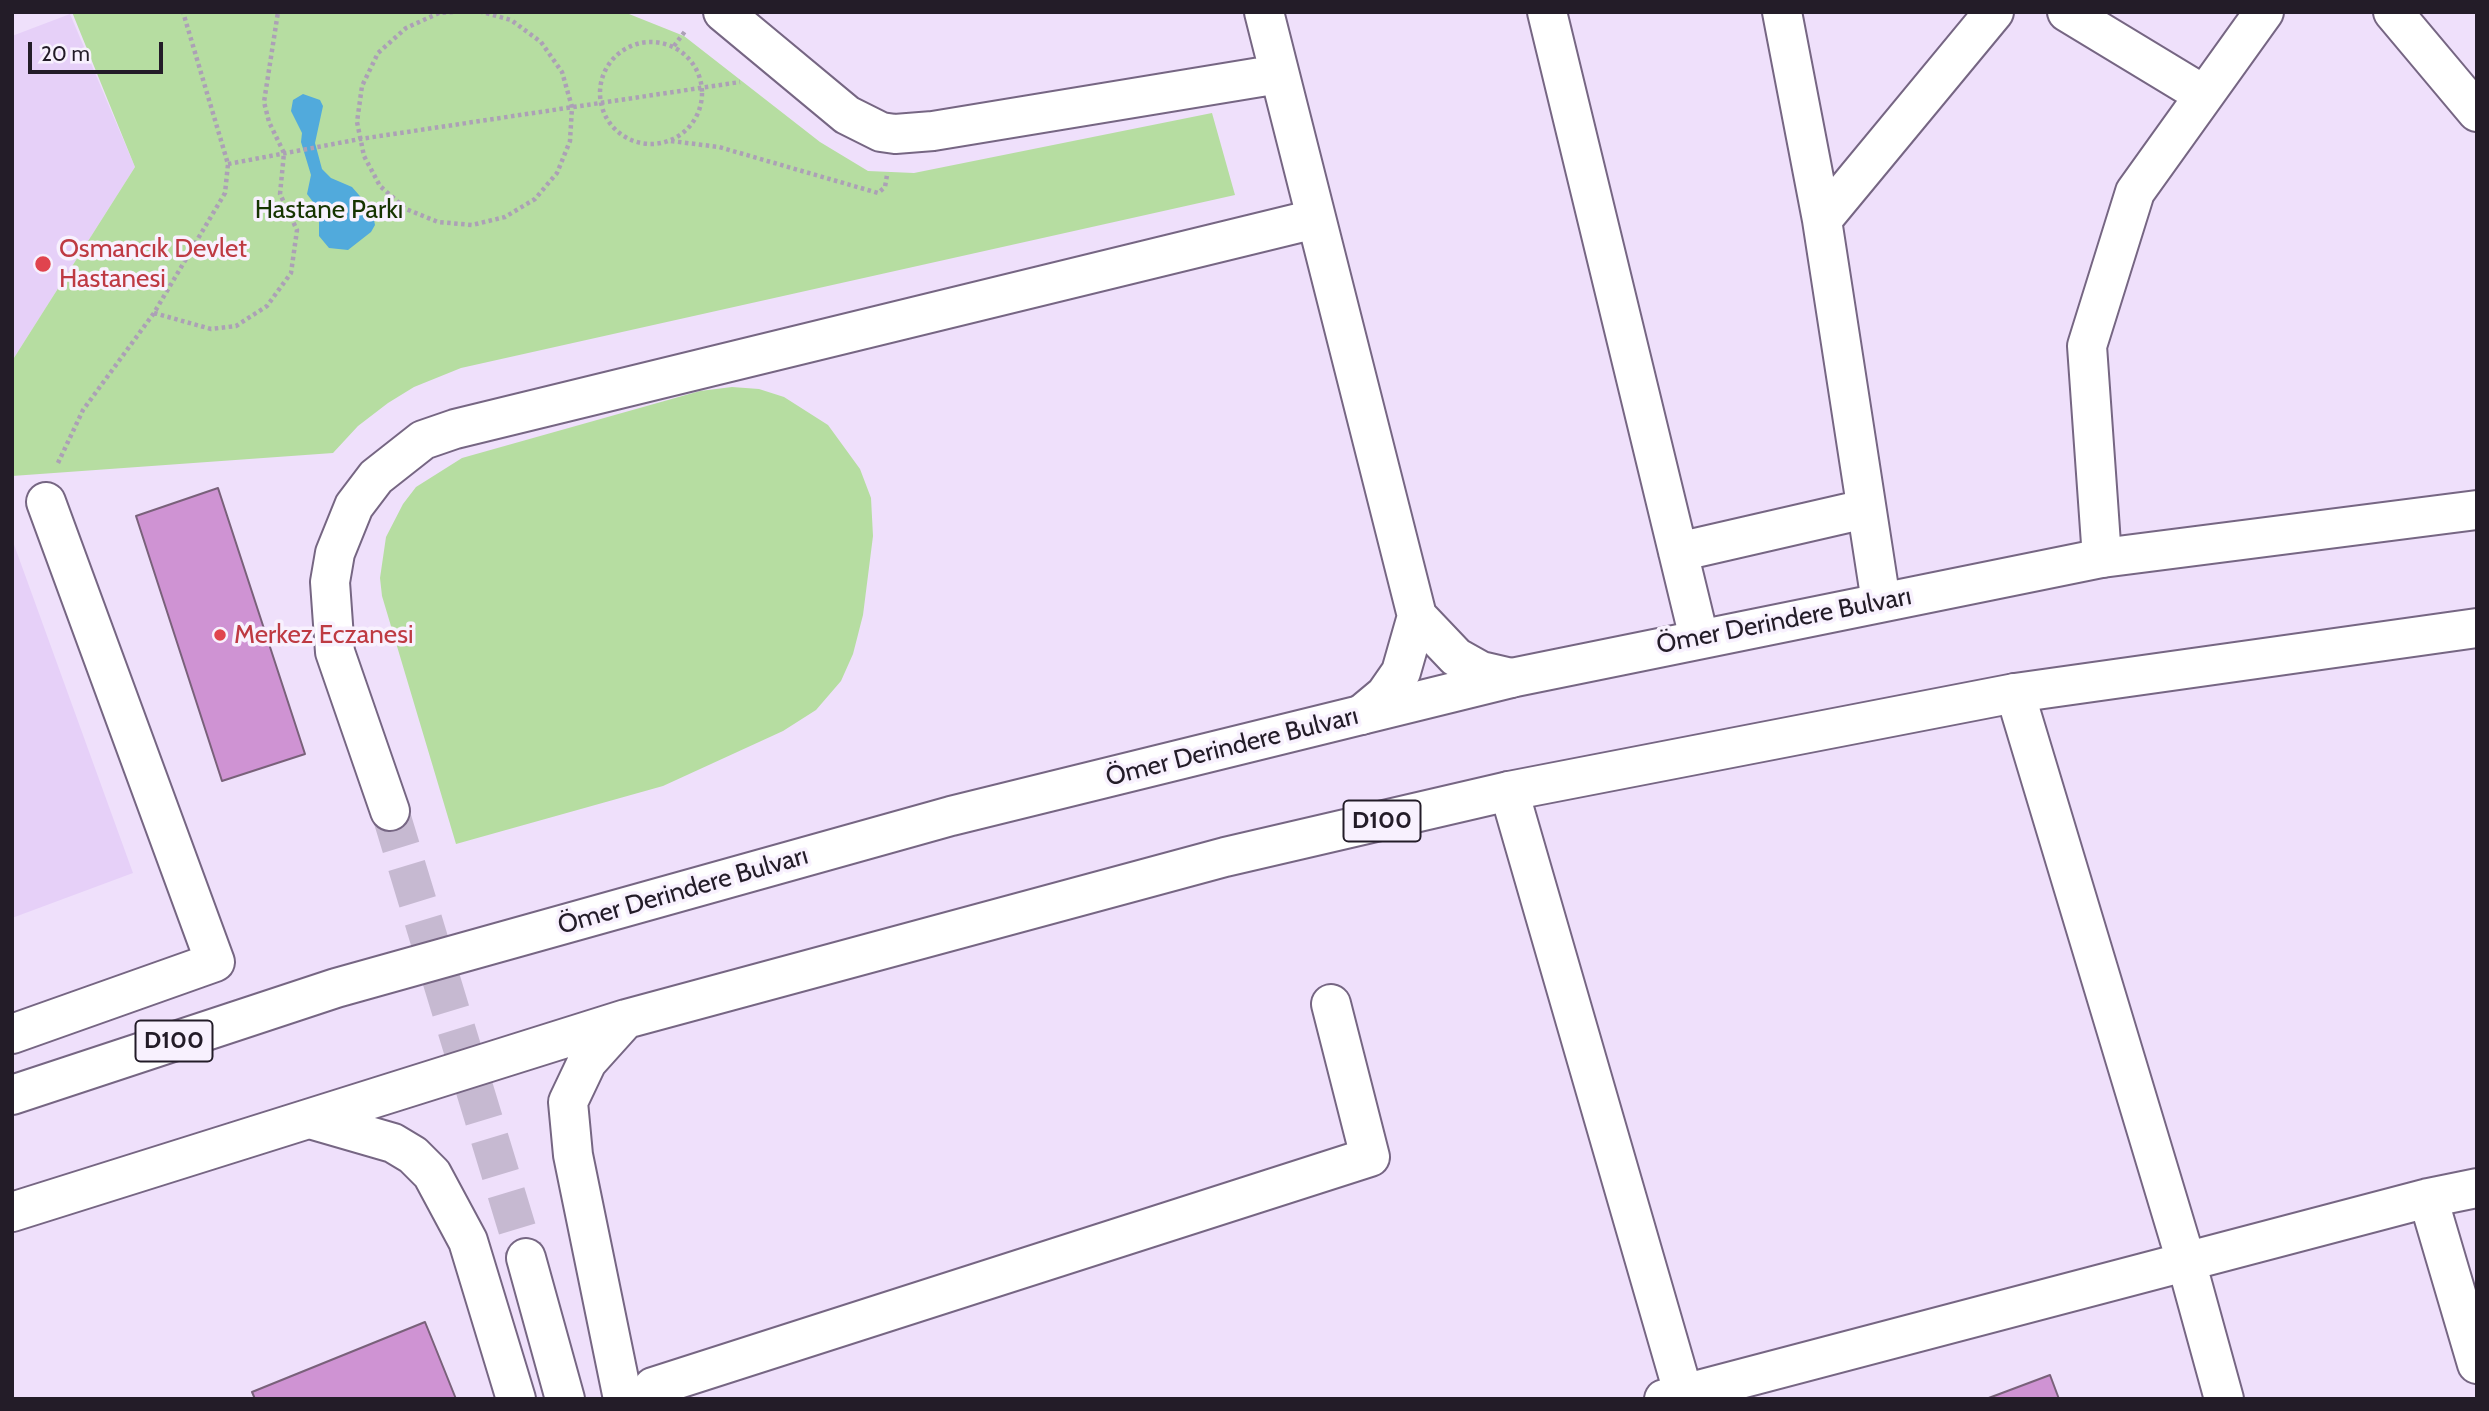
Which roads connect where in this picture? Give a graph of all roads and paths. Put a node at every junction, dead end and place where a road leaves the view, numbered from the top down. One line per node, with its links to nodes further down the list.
1 (183, 12): 25 (path)
2 (278, 12): 24 (path)
3 (453, 12): 13 (path)
4 (482, 12): 19 (path)
5 (723, 12): 14 (main road)
6 (1264, 12): 15 (main road)
7 (1547, 12): 32 (main road)
8 (1782, 12): 27 (main road)
9 (1994, 12): 27 (main road)
10 (2067, 12): 17 (main road)
11 (2264, 12): 17 (main road)
12 (2393, 12): 20 (main road)
13 (439, 13): 22 (path)
14 (796, 73): 16 (path); 21 (main road)
15 (1279, 74): 21 (main road); 26 (main road)
16 (703, 88): 18 (path); 18 (path); 23 (path)
17 (2204, 95): 33 (main road)
18 (600, 103): 19 (path); 23 (path)
19 (572, 107): 22 (path); 22 (path)
20 (2477, 112)
21 (895, 134): 23 (path)
22 (360, 139): 24 (path)
23 (670, 141)
24 (284, 153): 25 (path); 28 (path)
25 (228, 164): 28 (path)
26 (1315, 219): 35 (main road); 42 (main road)
27 (1822, 220): 30 (main road)
28 (154, 313): 29 (path)
29 (46, 502): 45 (main road)
30 (1865, 509): 32 (main road); 34 (main road)
31 (2477, 510): 33 (main road, Ömer Derindere Bulvarı / D100)
32 (1678, 552): 37 (main road)
33 (2102, 558): 34 (main road, Ömer Derindere Bulvarı / D100)
34 (1881, 602): 37 (main road, Ömer Derindere Bulvarı / D100)
35 (1417, 617): 38 (main road); 40 (main road)
36 (2477, 628): 39 (main road, D100)
37 (1699, 638): 38 (main road, Ömer Derindere Bulvarı / D100)
38 (1511, 678): 40 (main road, Ömer Derindere Bulvarı / D100)
39 (2015, 693): 41 (main road, D100); 52 (main road)
40 (1361, 715): 46 (main road, Ömer Derindere Bulvarı / D100)
41 (1509, 791): 44 (main road, D100); 54 (main road)
42 (390, 811)
43 (1331, 1004): 58 (main road)
44 (626, 1019): 47 (main road, D100); 57 (main road)
45 (12, 1034)
46 (12, 1095)
47 (310, 1119): 50 (main road, D100); 55 (main road)
48 (2477, 1188): 49 (main road)
49 (2428, 1198): 52 (main road); 53 (main road)
50 (12, 1212)
51 (526, 1258): 56 (main road)
52 (2186, 1261): 54 (main road); 59 (main road)
53 (2477, 1364)
54 (1678, 1397)
55 (516, 1399)
56 (565, 1399)
57 (623, 1399)
58 (657, 1399)
59 (2224, 1399)

